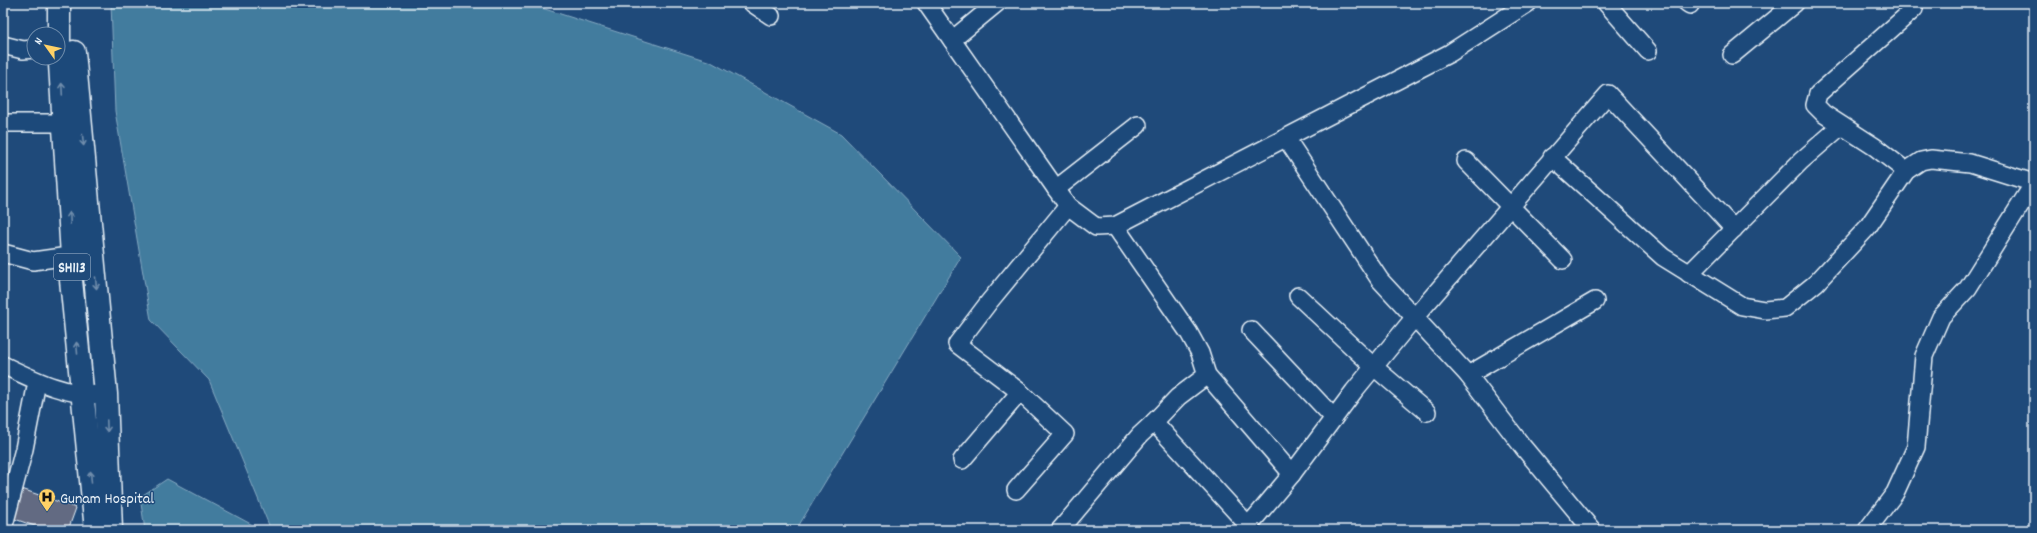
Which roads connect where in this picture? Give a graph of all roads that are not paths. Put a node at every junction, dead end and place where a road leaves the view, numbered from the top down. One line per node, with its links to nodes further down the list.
1 (59, 3): 11 (main road, SH113)
2 (74, 3): 12 (main road, SH113)
3 (752, 3): 10 (street)
4 (926, 3): 13 (street)
5 (997, 3): 13 (street)
6 (1528, 3): 24 (street)
7 (1606, 3): 16 (street)
8 (1795, 3): 17 (street)
9 (1914, 9): 23 (street)
10 (771, 16)
11 (62, 26)
12 (66, 39)
13 (952, 40): 29 (street)
14 (3, 45): 15 (street)
15 (26, 50)
16 (1648, 51)
17 (1732, 55)
18 (66, 62): 35 (main road, SH113, one-way to 35)
19 (64, 66): 21 (main road, SH113, one-way to 19)
20 (3, 122): 21 (street)
21 (64, 123): 36 (main road, SH113, one-way to 21)
22 (1138, 125): 29 (street)
23 (1841, 126): 27 (street); 33 (street)
24 (1286, 138): 32 (street); 41 (street)
25 (1552, 157): 31 (street); 33 (street); 38 (street)
26 (1466, 161): 31 (street)
27 (1906, 170): 28 (street); 38 (street)
28 (2034, 183): 63 (street)
29 (1056, 189): 30 (street)
30 (1068, 206): 32 (street); 48 (street)
31 (1512, 206): 37 (street); 41 (street)
32 (1115, 226): 45 (street)
33 (1734, 229): 38 (street)
34 (3, 253): 36 (street)
35 (94, 253): 36 (street); 50 (main road, SH113, one-way to 50)
36 (72, 256): 49 (main road, SH113, one-way to 36)
37 (1563, 260)
38 (1689, 274)
39 (1298, 296): 44 (street)
40 (1595, 301): 46 (street)
41 (1414, 318): 44 (street); 46 (street)
42 (1251, 330): 52 (street)
43 (3, 365): 47 (street)
44 (1374, 367): 51 (street); 52 (street)
45 (1208, 375): 53 (street); 55 (street)
46 (1468, 375): 62 (street)
47 (37, 382): 49 (street); 58 (street)
48 (1020, 392): 54 (street); 56 (street)
49 (82, 394): 50 (street); 59 (main road, SH113, one-way to 49)
50 (106, 394): 60 (main road, SH113, one-way to 60)
51 (1427, 412)
52 (1334, 418): 55 (street)
53 (1154, 422): 57 (street); 61 (street)
54 (962, 460)
55 (1292, 474): 57 (street)
56 (1016, 490)
57 (1246, 528)
58 (3, 529)
59 (96, 530)
60 (111, 530)
61 (1060, 530)
62 (1592, 530)
63 (1867, 530)

